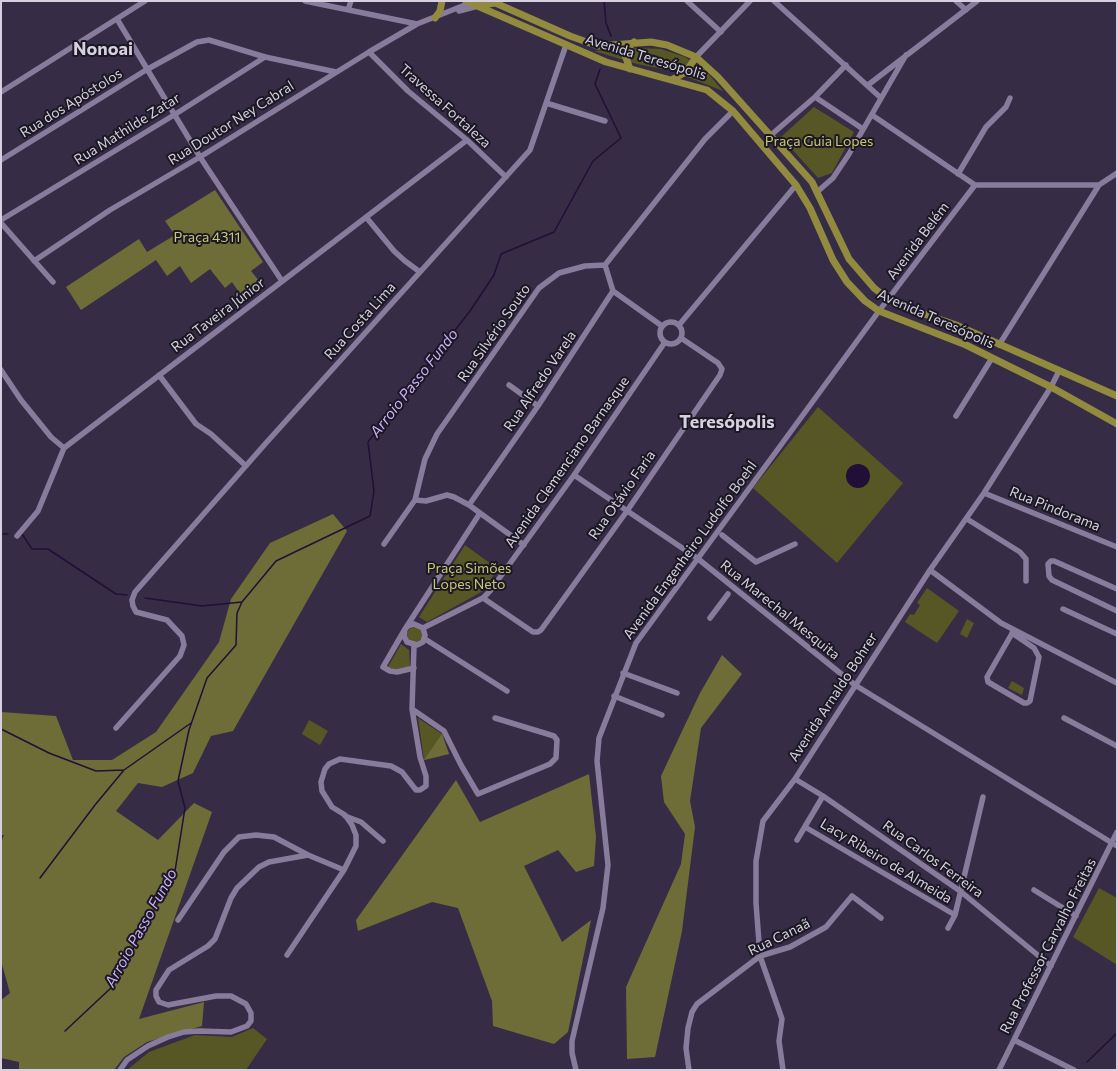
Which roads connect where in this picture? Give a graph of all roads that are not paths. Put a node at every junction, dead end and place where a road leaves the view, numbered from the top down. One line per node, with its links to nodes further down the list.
1 (145, 1): 16 (street)
2 (305, 1): 12 (street)
3 (351, 1): 12 (street)
4 (442, 1): 15 (main road)
5 (687, 1): 18 (street)
6 (750, 1): 18 (street)
7 (774, 1): 25 (street)
8 (956, 1): 13 (street)
9 (977, 1): 13 (street)
10 (474, 2): 11 (main road, Avenida Teresópolis); 14 (street, Rua Doutor Ney Cabral); 14 (street, Rua Doutor Ney Cabral); 20 (main road, Avenida Teresópolis)
11 (493, 2): 19 (main road, Avenida Teresópolis)
12 (348, 10): 17 (street)
13 (966, 10): 22 (street)
14 (445, 14): 15 (street, Rua Doutor Ney Cabral)
15 (435, 18): 17 (street, Rua Doutor Ney Cabral)
16 (116, 19): 27 (street); 31 (street)
17 (417, 24): 21 (street, Rua Doutor Ney Cabral)
18 (721, 32): 24 (street)
19 (634, 42): 24 (main road, Avenida Teresópolis); 26 (main road)
20 (566, 45): 26 (main road, Avenida Teresópolis); 35 (street, Rua Costa Lima)
21 (368, 52): 28 (street, Rua Doutor Ney Cabral); 42 (street, Travessa Fortaleza)
22 (906, 55): 30 (street); 33 (street)
23 (265, 57): 27 (street, Rua dos Apóstolos); 28 (street, Rua dos Apóstolos); 37 (street, Rua Mathilde Zatar)
24 (696, 57): 29 (main road); 41 (main road, Avenida Teresópolis)
25 (846, 65): 30 (street); 32 (street)
26 (630, 69): 29 (main road, Avenida Teresópolis)
27 (146, 70): 37 (street); 44 (street, Rua dos Apóstolos)
28 (336, 72): 43 (street, Rua Doutor Ney Cabral)
29 (673, 79): 36 (main road, Avenida Teresópolis)
30 (868, 85): 33 (street)
31 (1, 92)
32 (815, 97): 40 (street); 41 (street)
33 (881, 98): 38 (street)
34 (1010, 98): 46 (street)
35 (546, 103): 39 (street); 47 (street, Rua Costa Lima)
36 (733, 111): 48 (main road, Avenida Teresópolis); 55 (street)
37 (174, 115): 43 (street); 53 (street, Rua Mathilde Zatar)
38 (872, 115): 40 (street); 46 (street)
39 (604, 121)
40 (863, 129): 51 (street)
41 (771, 135): 51 (main road, Avenida Teresópolis)
42 (467, 140): 47 (street, Travessa Fortaleza); 52 (street, Rua Taveira Júnior)
43 (200, 157): 54 (street, Rua Doutor Ney Cabral); 57 (street)
44 (1, 160)
45 (1117, 173): 50 (street)
46 (958, 174): 49 (street)
47 (506, 177): 56 (street, Rua Costa Lima)
48 (796, 185): 61 (main road, Avenida Teresópolis); 62 (street)
49 (975, 185): 50 (street); 60 (street, Avenida Belém)
50 (1099, 185): 66 (street)
51 (817, 192): 60 (main road, Avenida Teresópolis)
52 (366, 217): 56 (street); 57 (street, Rua Taveira Júnior)
53 (1, 222): 54 (street)
54 (34, 261): 58 (street)
55 (604, 265): 59 (street); 81 (street, Rua Silvério Souto)
56 (420, 272): 78 (street, Rua Costa Lima)
57 (282, 281): 70 (street, Rua Taveira Júnior)
58 (53, 282)
59 (613, 291): 63 (street); 74 (street, Rua Alfredo Varela)
60 (888, 299): 61 (street, Avenida Belém); 66 (main road, Avenida Teresópolis)
61 (879, 311): 67 (main road, Avenida Teresópolis); 92 (street, Avenida Engenheiro Ludolfo Boehl)
62 (679, 325): 63 (street); 64 (street)
63 (662, 326): 65 (street)
64 (681, 338): 65 (street); 83 (street, Rua Otávio Faria)
65 (665, 342): 79 (street, Avenida Clemenciano Barnasque)
66 (999, 345): 69 (main road, Avenida Teresópolis)
67 (992, 358): 72 (main road, Avenida Teresópolis); 75 (street)
68 (1, 370): 77 (street)
69 (1059, 371): 72 (street, Avenida Arnaldo Bohrer); 73 (main road, Avenida Teresópolis)
70 (159, 375): 77 (street, Rua Taveira Júnior); 78 (street)
71 (509, 385): 74 (street)
72 (1051, 386): 76 (main road, Avenida Teresópolis); 80 (street, Avenida Arnaldo Bohrer)
73 (1117, 396)
74 (538, 406): 82 (street, Rua Alfredo Varela)
75 (956, 416)
76 (1117, 424)
77 (64, 448): 87 (street, Rua Taveira Júnior)
78 (246, 466): 118 (street, Rua Costa Lima)
79 (574, 475): 83 (street, Rua Marechal Mesquita); 90 (street, Avenida Clemenciano Barnasque)
80 (984, 493): 85 (street, Avenida Arnaldo Bohrer); 91 (street, Rua Pindorama)
81 (415, 500): 82 (street); 88 (street, Rua Silvério Souto)
82 (469, 505): 84 (street)
83 (627, 511): 92 (street, Rua Marechal Mesquita); 97 (street, Rua Otávio Faria)
84 (480, 513): 90 (street); 102 (street)
85 (967, 518): 93 (street, Avenida Arnaldo Bohrer); 94 (street)
86 (722, 535): 89 (street)
87 (17, 536)
88 (384, 544)
89 (795, 544)
90 (524, 545): 97 (street, Avenida Clemenciano Barnasque)
91 (1117, 548)
92 (697, 558): 108 (street, Avenida Engenheiro Ludolfo Boehl); 110 (street, Rua Marechal Mesquita)
93 (930, 570): 103 (street); 110 (street, Avenida Arnaldo Bohrer)
94 (1026, 581)
95 (1117, 589): 99 (street)
96 (728, 594): 100 (street)
97 (483, 598): 101 (street, Avenida Clemenciano Barnasque)
98 (1063, 609): 104 (street)
99 (1117, 611)
100 (710, 618)
101 (423, 628): 102 (street); 105 (street)
102 (405, 629): 106 (street); 107 (street)
103 (1013, 632): 103 (street); 109 (street)
104 (1117, 634)
105 (425, 639): 106 (street); 111 (street)
106 (414, 646): 107 (street)
107 (414, 668): 114 (street)
108 (623, 673): 112 (street); 113 (street, Avenida Engenheiro Ludolfo Boehl)
109 (1117, 683)
110 (855, 685): 120 (street, Avenida Arnaldo Bohrer); 128 (street, Rua Marechal Mesquita)
111 (507, 691)
112 (677, 693)
113 (614, 696): 115 (street); 143 (street, Avenida Engenheiro Ludolfo Boehl)
114 (412, 709): 116 (street); 123 (street)
115 (662, 716)
116 (495, 718)
117 (1064, 718): 119 (street)
118 (116, 728)
119 (1117, 746)
120 (795, 779): 121 (street, Rua Carlos Ferreira); 139 (street, Avenida Arnaldo Bohrer)
121 (823, 796): 124 (street); 132 (street, Rua Carlos Ferreira)
122 (983, 797): 132 (street)
123 (345, 816): 127 (street); 130 (street)
124 (805, 827): 126 (street); 133 (street, Lacy Ribeiro de Almeida)
125 (1117, 832): 128 (street, Rua Professor Carvalho Freitas)
126 (797, 840)
127 (383, 841)
128 (1115, 844): 134 (street, Rua Professor Carvalho Freitas)
129 (308, 855): 130 (street); 136 (street); 142 (street)
130 (344, 870): 138 (street)
131 (1034, 890): 134 (street)
132 (960, 891): 133 (street); 140 (street, Rua Carlos Ferreira)
133 (955, 915): 137 (street)
134 (1076, 916): 140 (street, Rua Professor Carvalho Freitas)
135 (881, 918): 139 (street, Rua Canaã)
136 (178, 920)
137 (948, 928)
138 (287, 955)
139 (760, 956): 144 (street, Rua Canaã); 145 (street, Avenida Arnaldo Bohrer)
140 (1051, 966): 141 (street, Rua Professor Carvalho Freitas)
141 (1014, 1040): 146 (street, Rua Professor Carvalho Freitas); 147 (street)
142 (120, 1070)
143 (576, 1070)
144 (689, 1070)
145 (782, 1070)
146 (999, 1070)
147 (1074, 1070)

